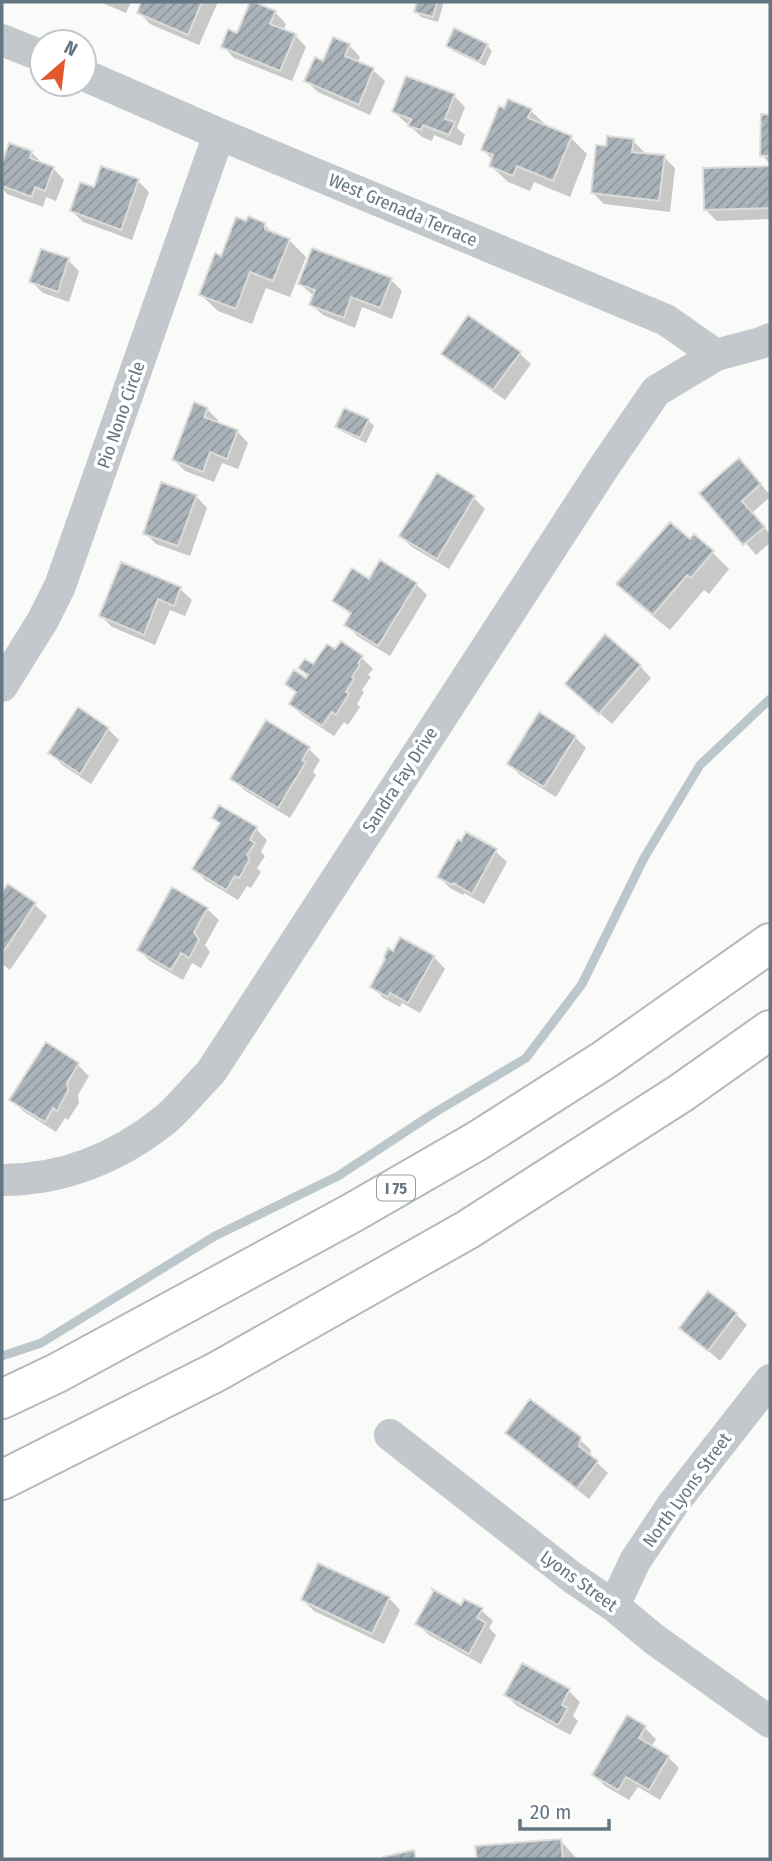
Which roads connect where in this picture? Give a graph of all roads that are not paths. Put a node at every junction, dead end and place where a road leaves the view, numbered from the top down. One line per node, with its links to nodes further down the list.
1 (2, 40): 2 (street)
2 (28, 50)
3 (98, 81): 4 (street, West Grenada Terrace)
4 (219, 134): 6 (street, West Grenada Terrace); 7 (street, Pio Nono Circle)
5 (770, 339): 6 (street, Sandra Fay Drive)
6 (716, 355): 10 (street, Sandra Fay Drive)
7 (2, 686)
8 (770, 943): 12 (highway, I 75)
9 (770, 1030): 14 (highway)
10 (2, 1180)
11 (770, 1380): 15 (street, North Lyons Street)
12 (2, 1399)
13 (390, 1435): 15 (street, Lyons Street)
14 (2, 1480)
15 (614, 1606): 16 (street, Lyons Street)
16 (770, 1722)

